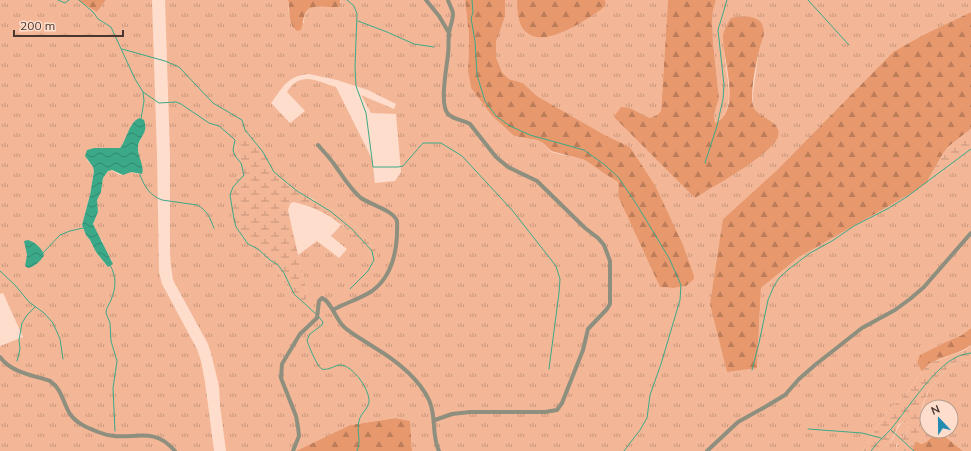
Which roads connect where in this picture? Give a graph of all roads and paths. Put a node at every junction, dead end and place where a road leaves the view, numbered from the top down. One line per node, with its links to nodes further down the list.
1 (426, 0): 3 (street)
2 (448, 0): 3 (street)
3 (449, 33): 8 (street)
4 (318, 145): 6 (street)
5 (971, 233): 12 (street)
6 (333, 310): 8 (street); 10 (street)
7 (0, 357): 9 (street)
8 (435, 420): 11 (street)
9 (175, 451)
10 (293, 451)
11 (439, 451)
12 (707, 451)

